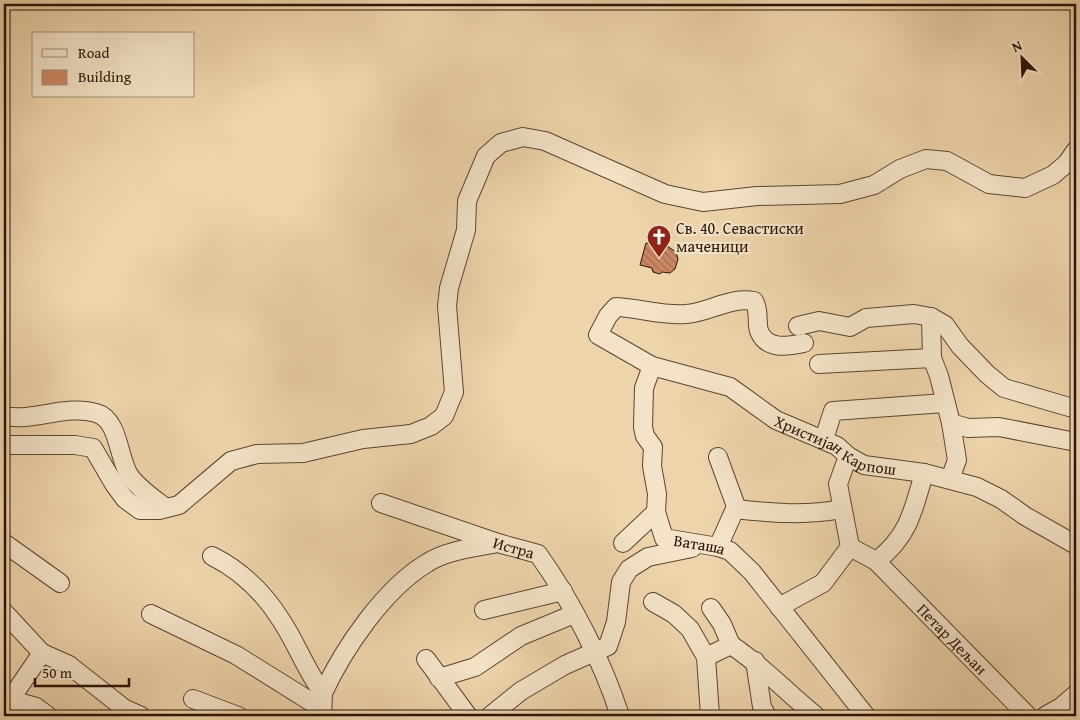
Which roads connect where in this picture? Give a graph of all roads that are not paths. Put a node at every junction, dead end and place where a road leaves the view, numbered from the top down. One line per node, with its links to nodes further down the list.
1 (1076, 150): 20 (street)
2 (931, 317): 3 (street); 5 (street); 9 (street)
3 (798, 326)
4 (804, 343): 7 (street, Христијан Карпош)
5 (932, 358): 6 (street); 8 (street)
6 (819, 364)
7 (652, 366): 12 (street, Христијан Карпош); 23 (street, Ваташа)
8 (945, 403): 11 (street); 12 (street)
9 (1076, 409)
10 (4, 416): 20 (street)
11 (951, 423): 13 (street); 18 (street)
12 (824, 440): 15 (street, Христијан Карпош)
13 (1076, 442)
14 (4, 446): 20 (street)
15 (848, 456): 17 (street, Христијан Карпош); 22 (street)
16 (718, 457): 21 (street)
17 (924, 473): 18 (street, Христијан Карпош); 31 (street)
18 (950, 479): 26 (street, Христијан Карпош)
19 (381, 503): 24 (street, Истра)
20 (166, 508)
21 (737, 509): 22 (street); 27 (street)
22 (841, 509): 28 (street)
23 (656, 512): 25 (street); 27 (street, Ваташа)
24 (498, 543): 33 (street, Истра); 51 (street)
25 (623, 543)
26 (1076, 545)
27 (711, 546): 35 (street, Ваташа); 42 (street)
28 (850, 547): 31 (street, Петар Дељан); 35 (street)
29 (6, 550): 32 (street)
30 (212, 556): 51 (street)
31 (876, 561): 62 (street, Петар Дељан)
32 (60, 583)
33 (562, 591): 37 (street); 40 (street, Истра)
34 (653, 602): 44 (street)
35 (779, 606): 61 (street, Ваташа)
36 (711, 608): 41 (street)
37 (484, 610)
38 (4, 612): 43 (street)
39 (151, 614): 51 (street)
40 (574, 614): 42 (street, Истра); 47 (street)
41 (731, 645): 44 (street); 46 (street)
42 (601, 650): 56 (street); 57 (street, Истра)
43 (42, 653): 49 (street); 53 (street)
44 (706, 657): 58 (street)
45 (426, 658): 47 (street)
46 (756, 661): 59 (street); 60 (street)
47 (439, 678): 55 (street)
48 (1076, 694): 63 (street)
49 (7, 699): 52 (street)
50 (193, 699): 54 (street)
51 (322, 706)
52 (48, 716)
53 (141, 716)
54 (238, 716)
55 (468, 716)
56 (490, 716)
57 (620, 716)
58 (710, 716)
59 (767, 716)
60 (816, 716)
61 (866, 716)
62 (1028, 716)
63 (1045, 716)

